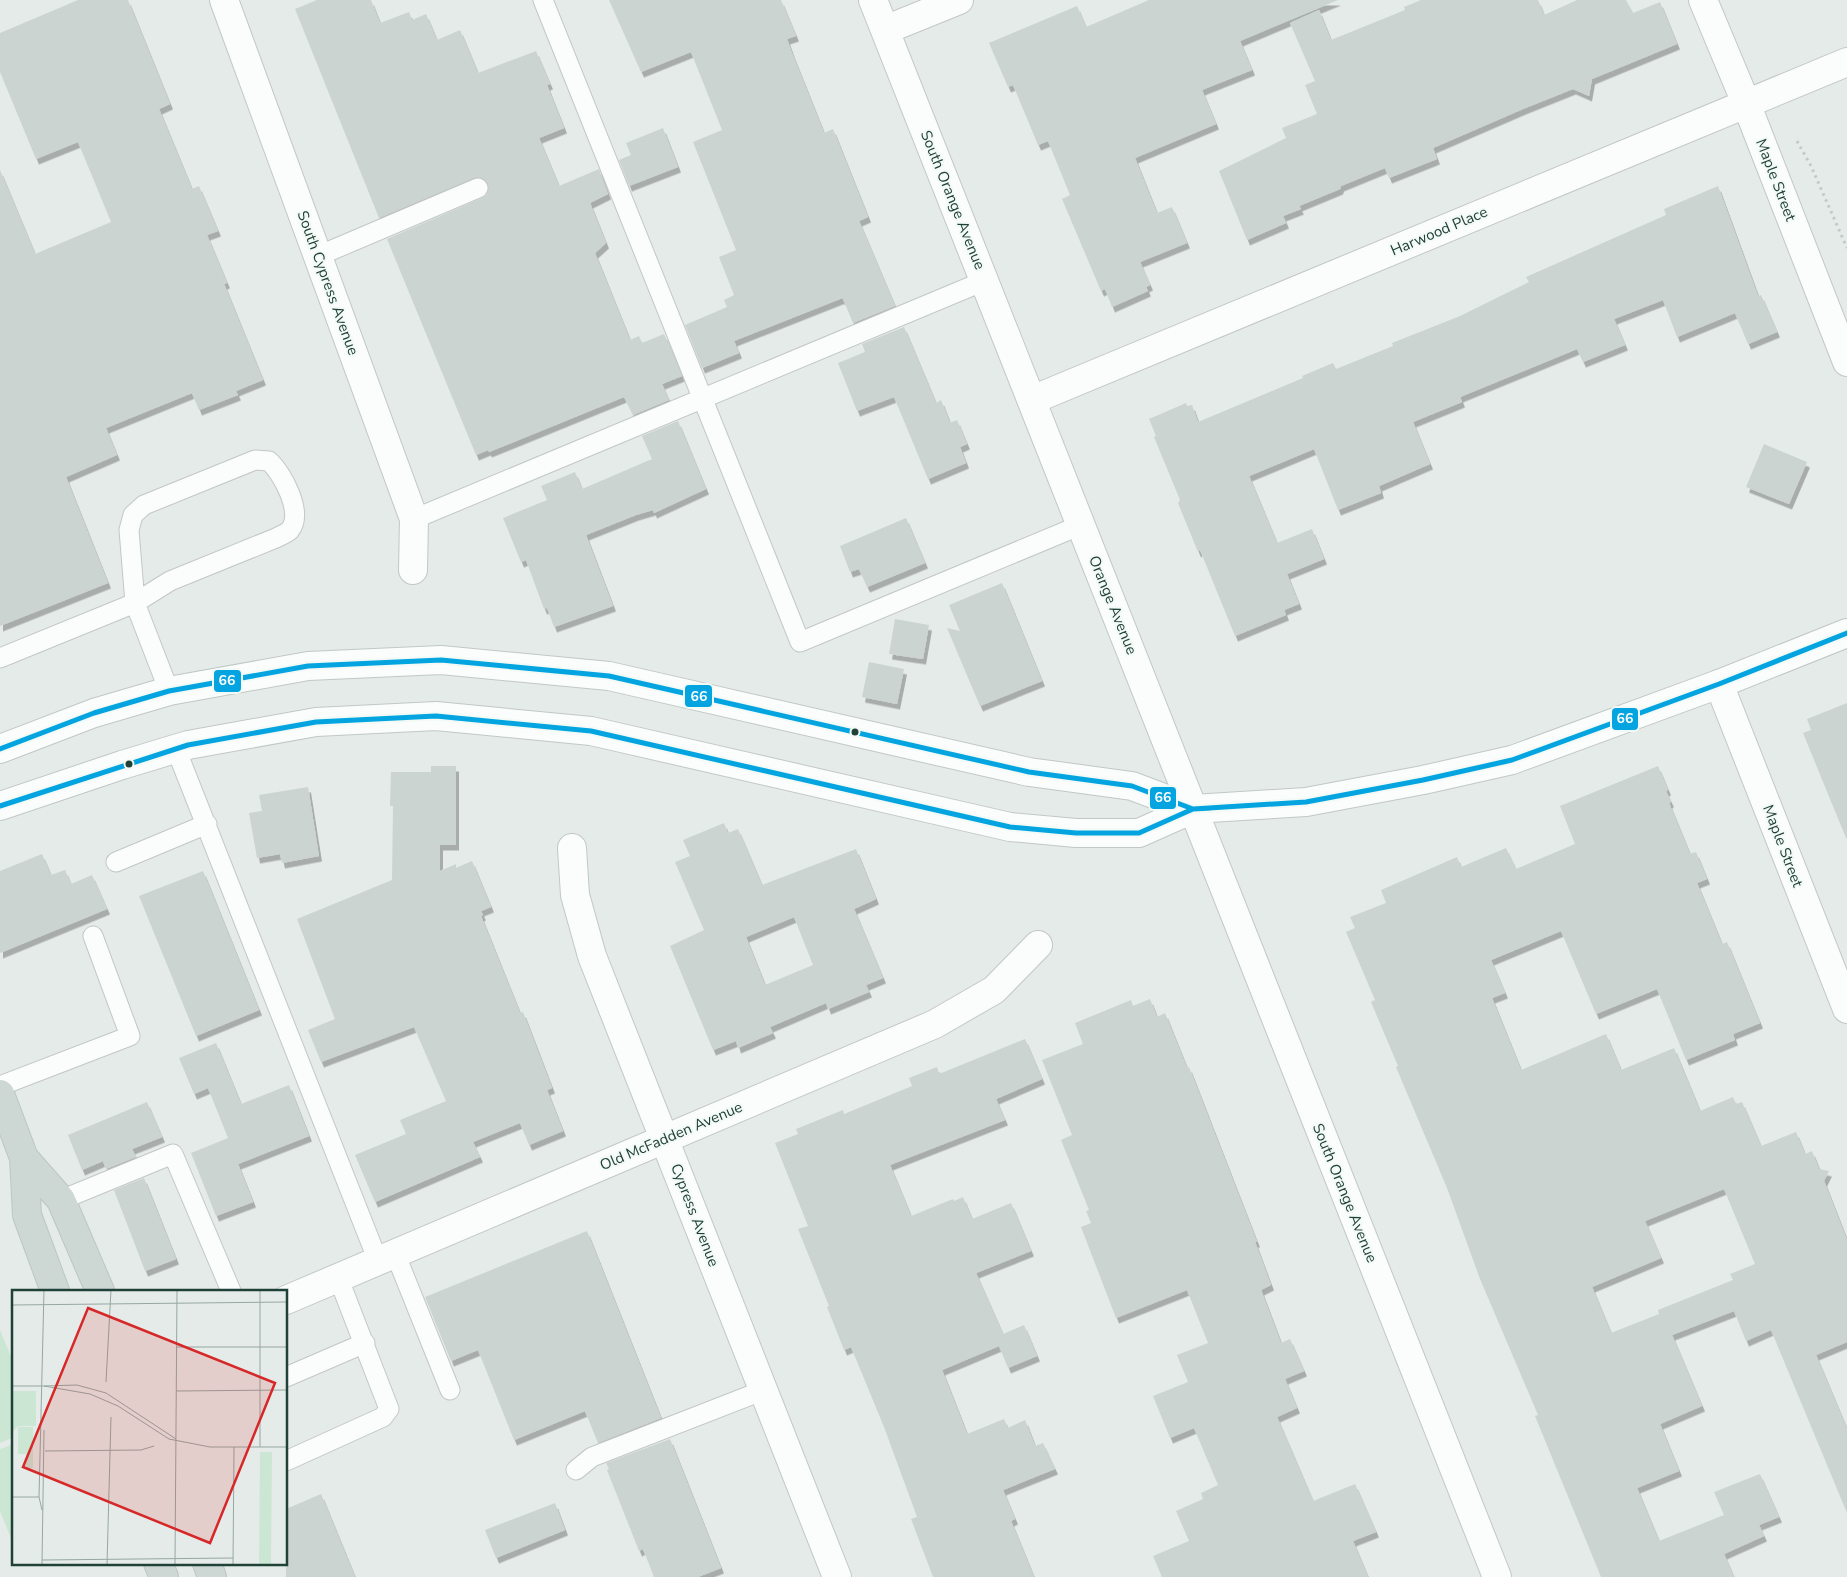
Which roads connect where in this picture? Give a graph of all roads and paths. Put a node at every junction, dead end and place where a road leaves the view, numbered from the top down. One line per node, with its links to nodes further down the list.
1 (224, 0): 10 (street, South Cypress Avenue)
2 (543, 0): 13 (lane)
3 (873, 0): 6 (street, South Orange Avenue)
4 (960, 0): 6 (street)
5 (1703, 0): 8 (street, Maple Street)
6 (885, 30): 11 (street, South Orange Avenue)
7 (1847, 62): 8 (street, Harwood Place)
8 (1746, 103): 12 (street, Maple Street); 14 (street, Harwood Place)
9 (478, 188): 10 (lane)
10 (318, 256): 15 (street, South Cypress Avenue)
11 (984, 281): 13 (lane); 14 (street, South Orange Avenue)
12 (1847, 362)
13 (703, 399): 15 (lane); 16 (lane)
14 (1032, 400): 16 (street, Orange Avenue)
15 (414, 519): 17 (street, South Cypress Avenue)
16 (1081, 525): 26 (street, Orange Avenue)
17 (413, 570)
18 (135, 603): 18 (lane); 20 (lane); 22 (lane)
19 (1847, 633): 21 (street)
20 (0, 658)
21 (1719, 684): 26 (street); 32 (street, Maple Street)
22 (169, 691): 23 (street); 26 (street)
23 (0, 749)
24 (176, 749): 25 (street); 26 (street); 27 (lane)
25 (0, 806)
26 (1193, 809): 55 (street, South Orange Avenue)
27 (207, 824): 29 (lane); 38 (lane)
28 (572, 848): 35 (street, Cypress Avenue)
29 (116, 862)
30 (93, 936): 33 (lane)
31 (1038, 945): 35 (street, Old McFadden Avenue)
32 (1847, 1009)
33 (0, 1086)
34 (0, 1094): 36 (main road)
35 (665, 1138): 38 (street, Old McFadden Avenue); 47 (street, Cypress Avenue)
36 (24, 1158): 37 (main road); 40 (main road)
37 (61, 1200): 41 (main road); 42 (lane)
38 (386, 1257): 39 (street, Old McFadden Avenue); 46 (lane)
39 (338, 1277): 43 (street, Old McFadden Avenue); 44 (lane)
40 (55, 1290)
41 (100, 1290)
42 (231, 1290)
43 (288, 1299)
44 (365, 1343): 45 (lane); 48 (lane)
45 (288, 1377)
46 (450, 1390)
47 (764, 1390): 49 (lane); 54 (street, Cypress Avenue)
48 (288, 1460)
49 (576, 1470)
50 (158, 1564): 52 (main road)
51 (207, 1564): 53 (main road)
52 (164, 1577)
53 (212, 1577)
54 (837, 1577)
55 (1497, 1577)

